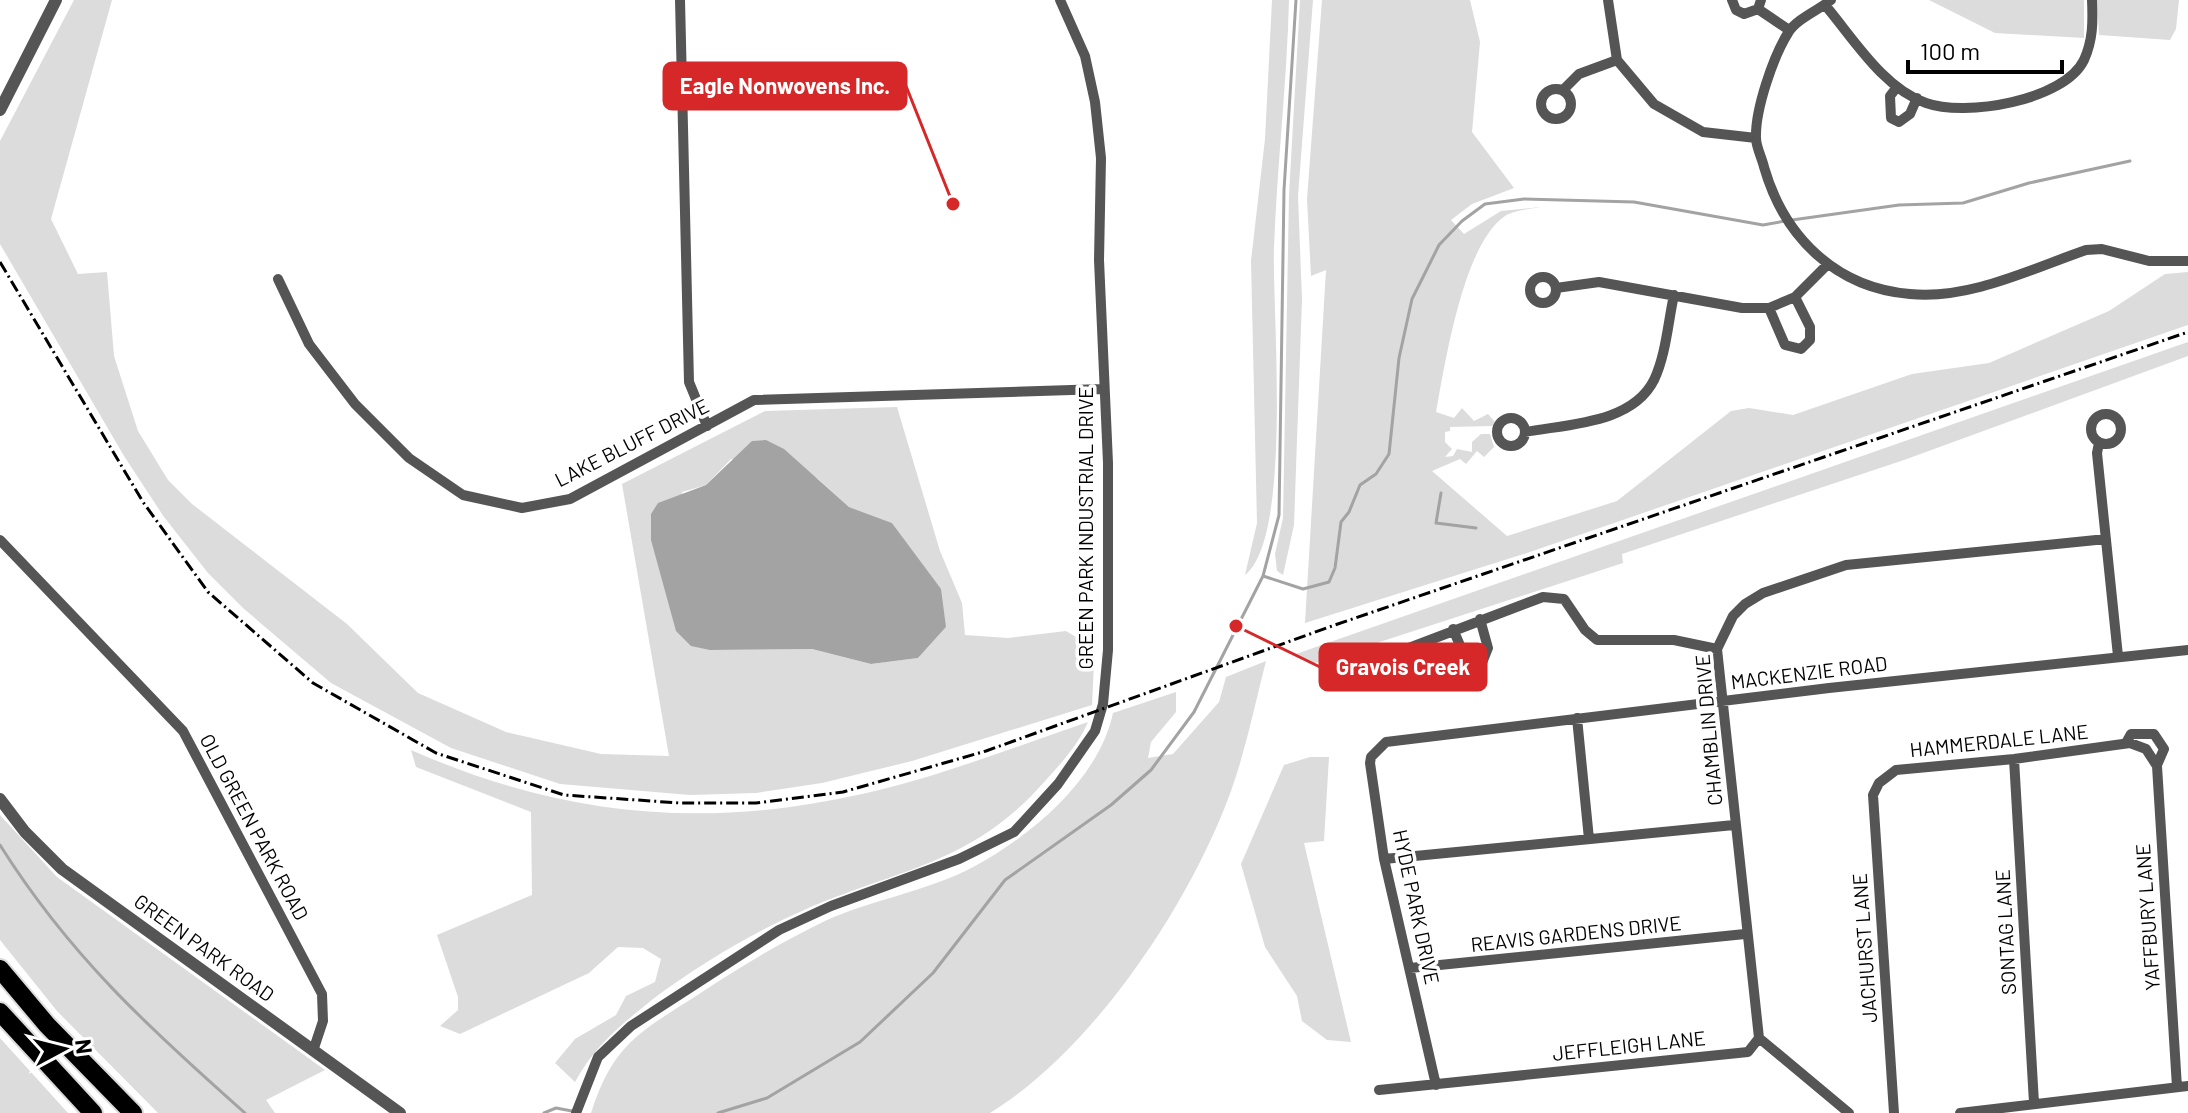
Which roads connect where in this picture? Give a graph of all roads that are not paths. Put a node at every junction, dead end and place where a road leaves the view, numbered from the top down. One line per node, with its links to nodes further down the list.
1 (56, 0): 14 (street)
2 (680, 0): 24 (street)
3 (1060, 0): 23 (street, GREEN PARK INDUSTRIAL DRIVE)
4 (1608, 0): 10 (street)
5 (1732, 0): 8 (street)
6 (2092, 0): 13 (street)
7 (1828, 2): 9 (street); 11 (street)
8 (1759, 5): 9 (street)
9 (1789, 30): 15 (street)
10 (1617, 60): 12 (street); 15 (street)
11 (1897, 87): 13 (street); 13 (street)
12 (1563, 90)
13 (1917, 98)
14 (0, 110)
15 (1756, 138): 17 (street)
16 (2188, 261): 17 (street)
17 (1826, 266): 21 (street)
18 (278, 279): 24 (street, LAKE BLUFF DRIVE)
19 (1556, 288): 20 (street)
20 (1674, 295): 22 (street); 25 (street)
21 (1795, 297): 22 (street); 22 (street)
22 (1769, 308)
23 (1103, 389): 24 (street, LAKE BLUFF DRIVE); 60 (street, GREEN PARK INDUSTRIAL DRIVE)
24 (707, 426)
25 (1525, 432)
26 (2099, 443): 27 (street)
27 (2106, 539): 31 (street, CHAMBLIN DRIVE); 34 (street)
28 (0, 540): 52 (street, OLD GREEN PARK ROAD)
29 (1480, 619): 30 (street); 30 (street); 31 (street)
30 (1453, 629): 33 (street)
31 (1717, 649): 35 (street, CHAMBLIN DRIVE)
32 (2188, 650): 34 (street, MACKENZIE ROAD)
33 (1393, 654)
34 (2118, 656): 35 (street, MACKENZIE ROAD)
35 (1722, 701): 36 (street, MACKENZIE ROAD); 44 (street, CHAMBLIN DRIVE)
36 (1577, 718): 37 (street, MACKENZIE ROAD); 45 (street)
37 (1386, 742): 46 (street, HYDE PARK DRIVE)
38 (2126, 743): 39 (street, HAMMERDALE LANE); 40 (street, HAMMERDALE LANE); 41 (street, HAMMERDALE LANE)
39 (2146, 749): 41 (street, YAFFBURY LANE)
40 (2014, 759): 42 (street, HAMMERDALE LANE); 56 (street, SONTAG LANE)
41 (2157, 766): 54 (street, YAFFBURY LANE)
42 (1879, 783): 62 (street, JACHURST LANE)
43 (0, 799): 52 (street, GREEN PARK ROAD)
44 (1734, 825): 45 (street); 47 (street, CHAMBLIN DRIVE)
45 (1589, 839): 46 (street)
46 (1384, 859): 48 (street, HYDE PARK DRIVE)
47 (1745, 934): 48 (street, REAVIS GARDENS DRIVE); 51 (street, CHAMBLIN DRIVE)
48 (1410, 968): 53 (street, HYDE PARK DRIVE)
49 (0, 969): 58 (highway)
50 (0, 1012): 57 (highway)
51 (1759, 1038): 53 (street, JEFFLEIGH LANE); 61 (street)
52 (313, 1051): 59 (street, GREEN PARK ROAD)
53 (1436, 1085): 55 (street, JEFFLEIGH LANE)
54 (2183, 1086): 56 (street)
55 (1379, 1090)
56 (2034, 1103): 63 (street)
57 (93, 1113)
58 (133, 1113)
59 (400, 1113)
60 (576, 1113)
61 (1849, 1113)
62 (1894, 1113)
63 (1960, 1113)

